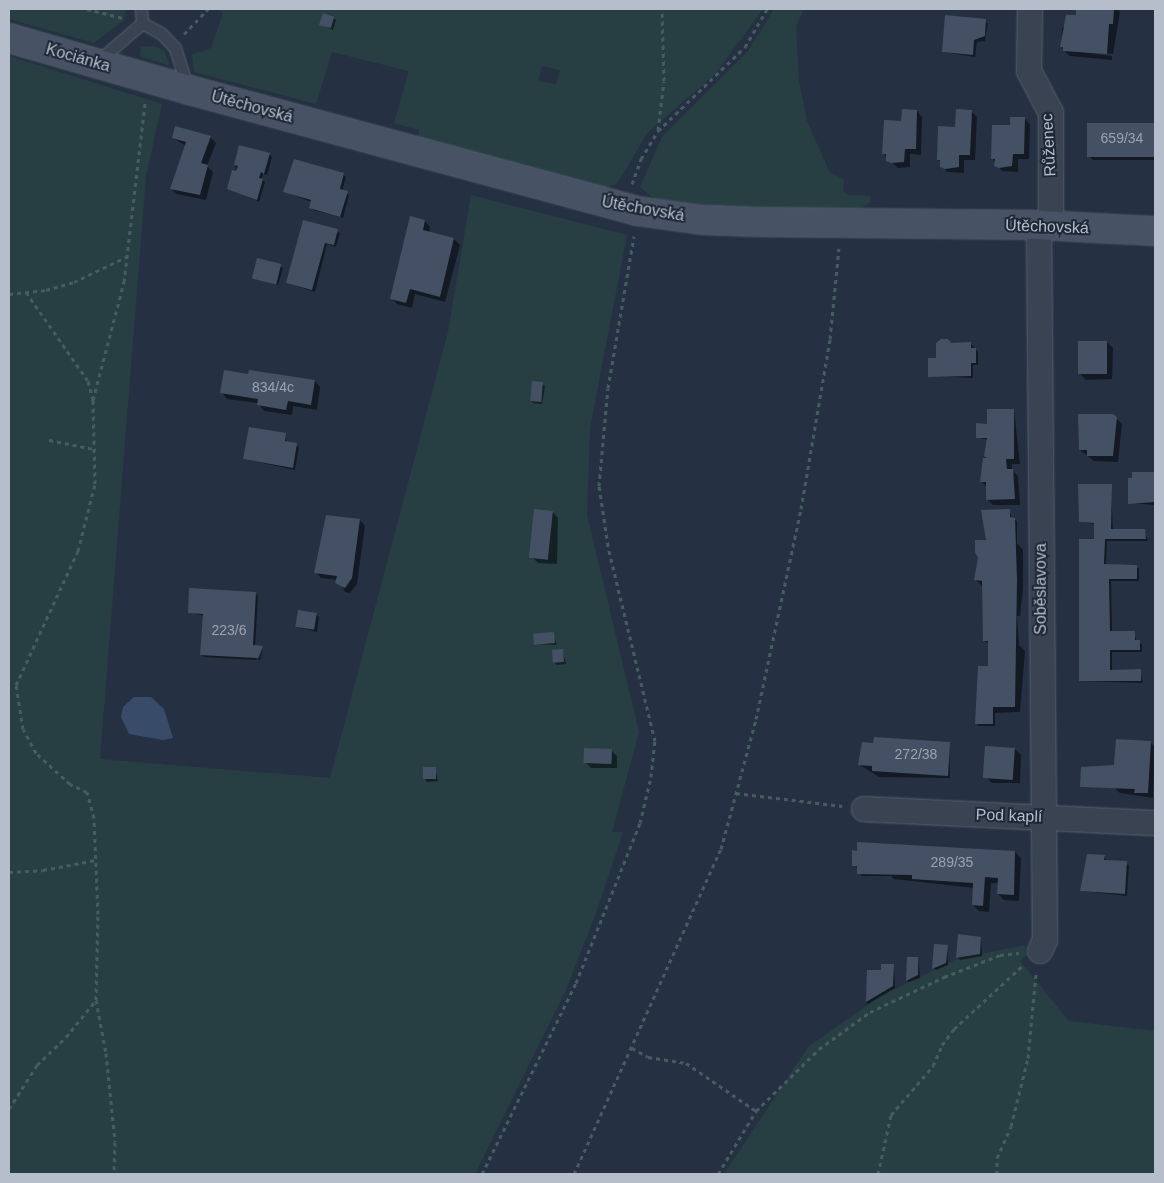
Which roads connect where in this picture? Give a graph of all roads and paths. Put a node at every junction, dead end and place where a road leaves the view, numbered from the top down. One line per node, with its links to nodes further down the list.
1 (86, 9): 7 (path)
2 (140, 9): 7 (lane)
3 (208, 9): 9 (path)
4 (662, 9): 13 (path)
5 (768, 9): 13 (path)
6 (1030, 9): 16 (street, Růženec)
7 (142, 24): 9 (lane); 10 (lane)
8 (9, 38): 10 (street, Kociánka)
9 (175, 48): 12 (lane)
10 (93, 63): 11 (street, Kociánka)
11 (147, 78): 12 (street, Útěchovská); 18 (path)
12 (189, 90): 14 (street, Útěchovská)
13 (658, 131): 14 (path)
14 (631, 209): 15 (street, Útěchovská); 36 (path)
15 (842, 222): 16 (street, Útěchovská); 24 (path)
16 (1045, 226): 17 (street, Útěchovská); 26 (street, Soběslavova)
17 (1155, 232)
18 (128, 256): 19 (path); 21 (path)
19 (26, 292): 20 (path); 21 (path)
20 (9, 294)
21 (93, 400): 23 (path)
22 (49, 440): 23 (path)
23 (94, 449): 28 (path)
24 (736, 793): 25 (path); 32 (path)
25 (864, 809): 26 (street, Pod kaplí)
26 (1043, 817): 27 (street, Pod kaplí); 30 (street, Soběslavova)
27 (1155, 823)
28 (96, 860): 29 (path); 31 (path)
29 (9, 872)
30 (1040, 951): 34 (path); 39 (path); 40 (path)
31 (96, 1000): 33 (path); 35 (path)
32 (632, 1048): 34 (path); 37 (path)
33 (9, 1109)
34 (756, 1111): 38 (path)
35 (114, 1174)
36 (482, 1174)
37 (574, 1174)
38 (718, 1174)
39 (878, 1174)
40 (997, 1174)

